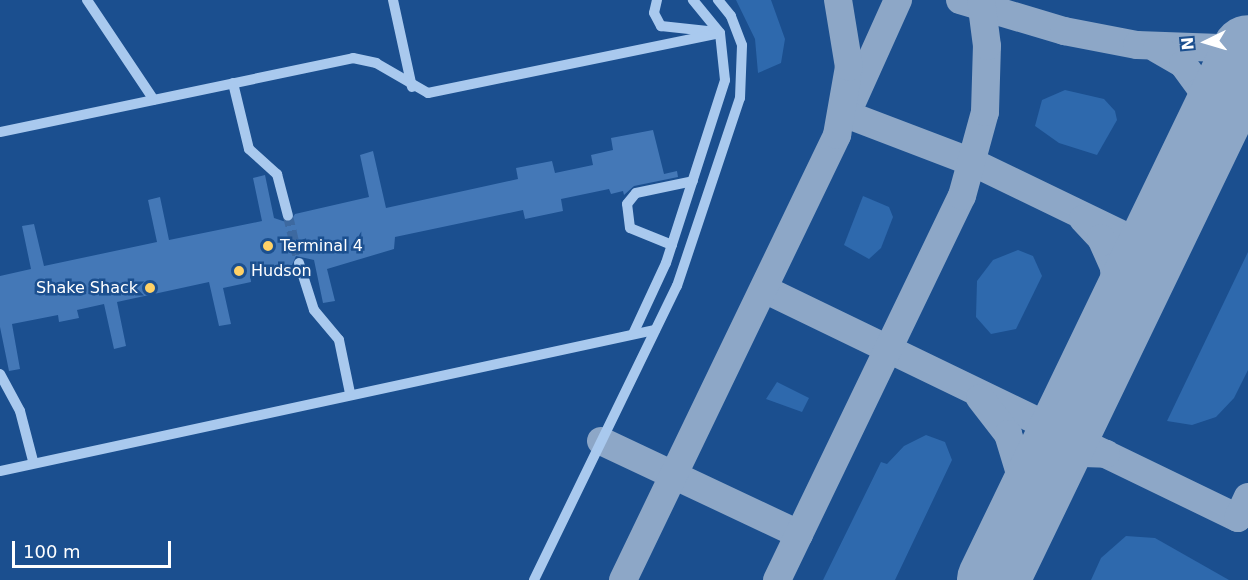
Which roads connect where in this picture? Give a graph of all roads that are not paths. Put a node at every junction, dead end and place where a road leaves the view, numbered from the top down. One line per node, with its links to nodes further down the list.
1 (87, 0): 9 (lane)
2 (393, 0): 8 (lane)
3 (657, 0): 6 (lane)
4 (693, 0): 6 (lane)
5 (718, 0): 15 (lane)
6 (720, 33): 8 (lane); 11 (lane)
7 (233, 83): 8 (lane); 9 (lane); 12 (lane)
8 (412, 87)
9 (154, 100): 10 (lane)
10 (0, 132)
11 (693, 181): 13 (lane); 13 (lane)
12 (288, 216)
13 (672, 245): 16 (lane)
14 (299, 263): 18 (lane)
15 (655, 330): 16 (lane); 21 (lane)
16 (633, 334): 18 (lane)
17 (0, 374): 19 (lane)
18 (350, 393): 19 (lane)
19 (33, 461): 20 (lane)
20 (0, 471)
21 (534, 580)

